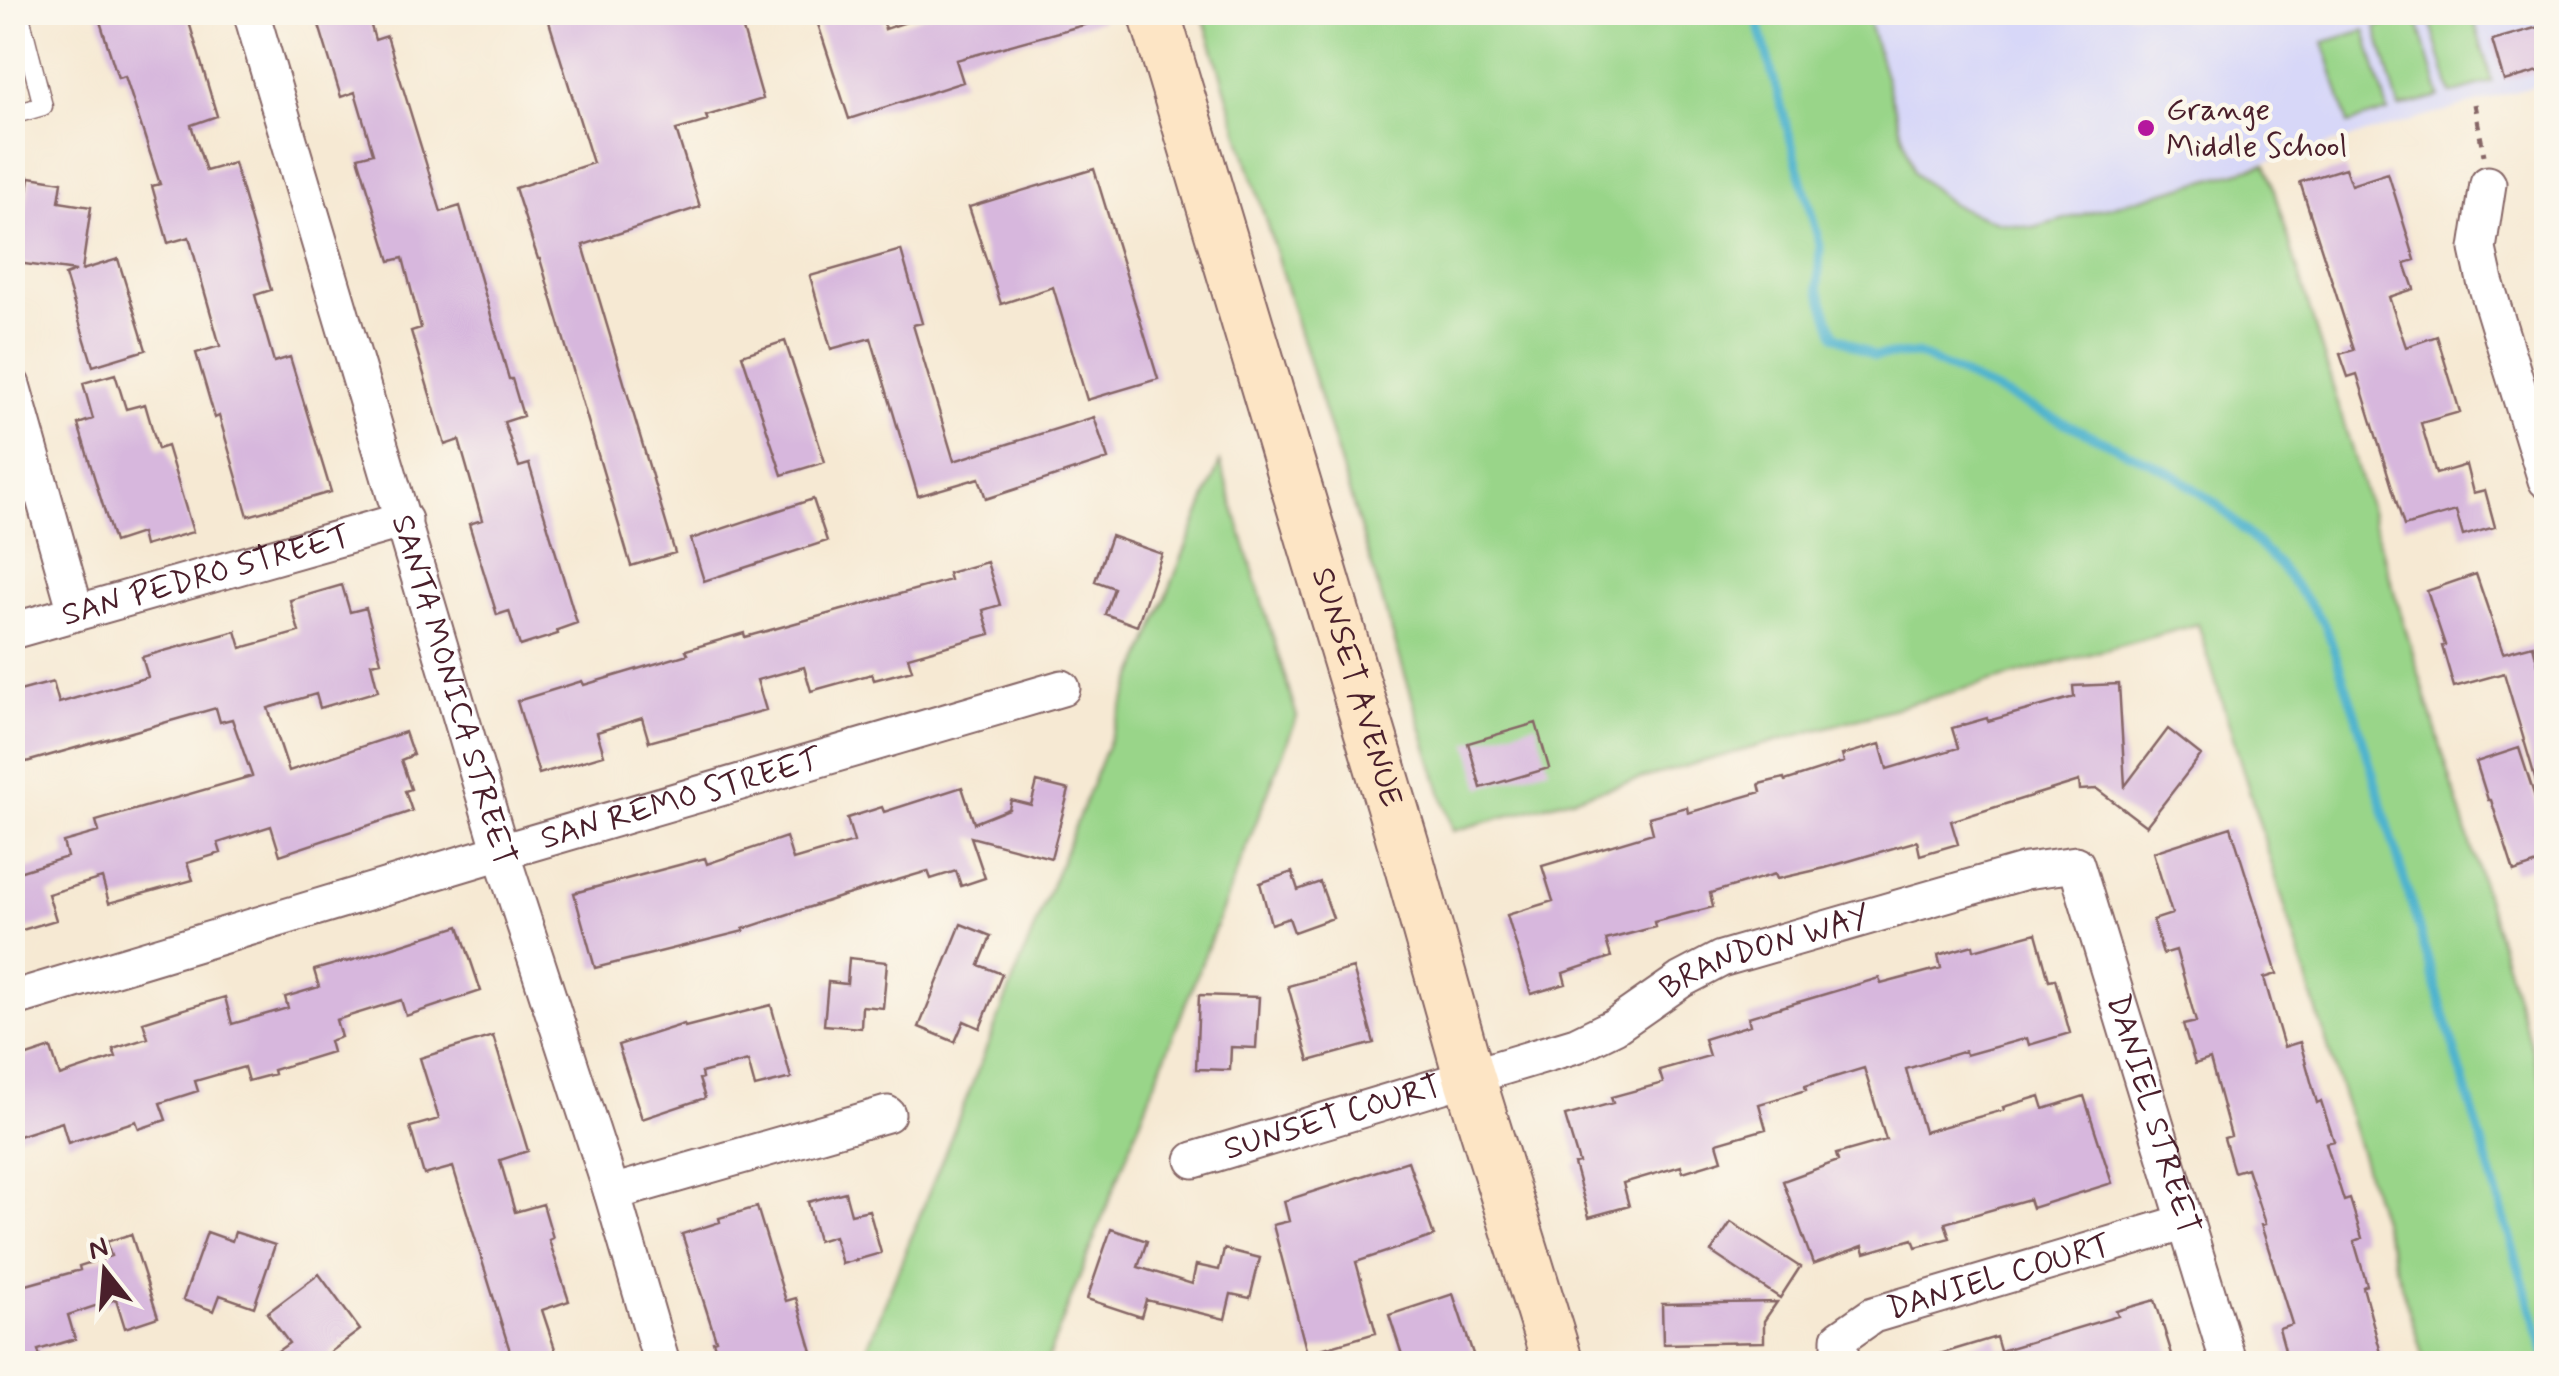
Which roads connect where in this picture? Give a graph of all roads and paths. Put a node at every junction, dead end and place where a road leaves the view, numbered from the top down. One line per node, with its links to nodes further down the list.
1 (19, 12): 5 (lane)
2 (251, 12): 9 (street, SANTA MONICA STREET)
3 (1154, 12): 16 (main road, SUNSET AVENUE)
4 (2474, 104): 6 (path)
5 (12, 115)
6 (2488, 184): 8 (street)
7 (12, 385): 10 (street)
8 (2546, 480)
9 (404, 520): 10 (street, SAN PEDRO STREET); 13 (street, SANTA MONICA STREET)
10 (76, 612): 11 (street, SAN PEDRO STREET)
11 (12, 631)
12 (1062, 688): 13 (street, SAN REMO STREET)
13 (501, 852): 15 (street, SAN REMO STREET); 19 (street, SANTA MONICA STREET)
14 (2076, 864): 16 (street, BRANDON WAY); 20 (street, DANIEL STREET)
15 (12, 999)
16 (1469, 1076): 18 (street, SUNSET COURT); 22 (main road, SUNSET AVENUE)
17 (887, 1114): 19 (street)
18 (1194, 1160)
19 (612, 1193): 21 (street, SANTA MONICA STREET)
20 (2186, 1222): 23 (street, DANIEL COURT); 24 (street, DANIEL STREET)
21 (662, 1364)
22 (1558, 1364)
23 (1840, 1364)
24 (2229, 1364)

